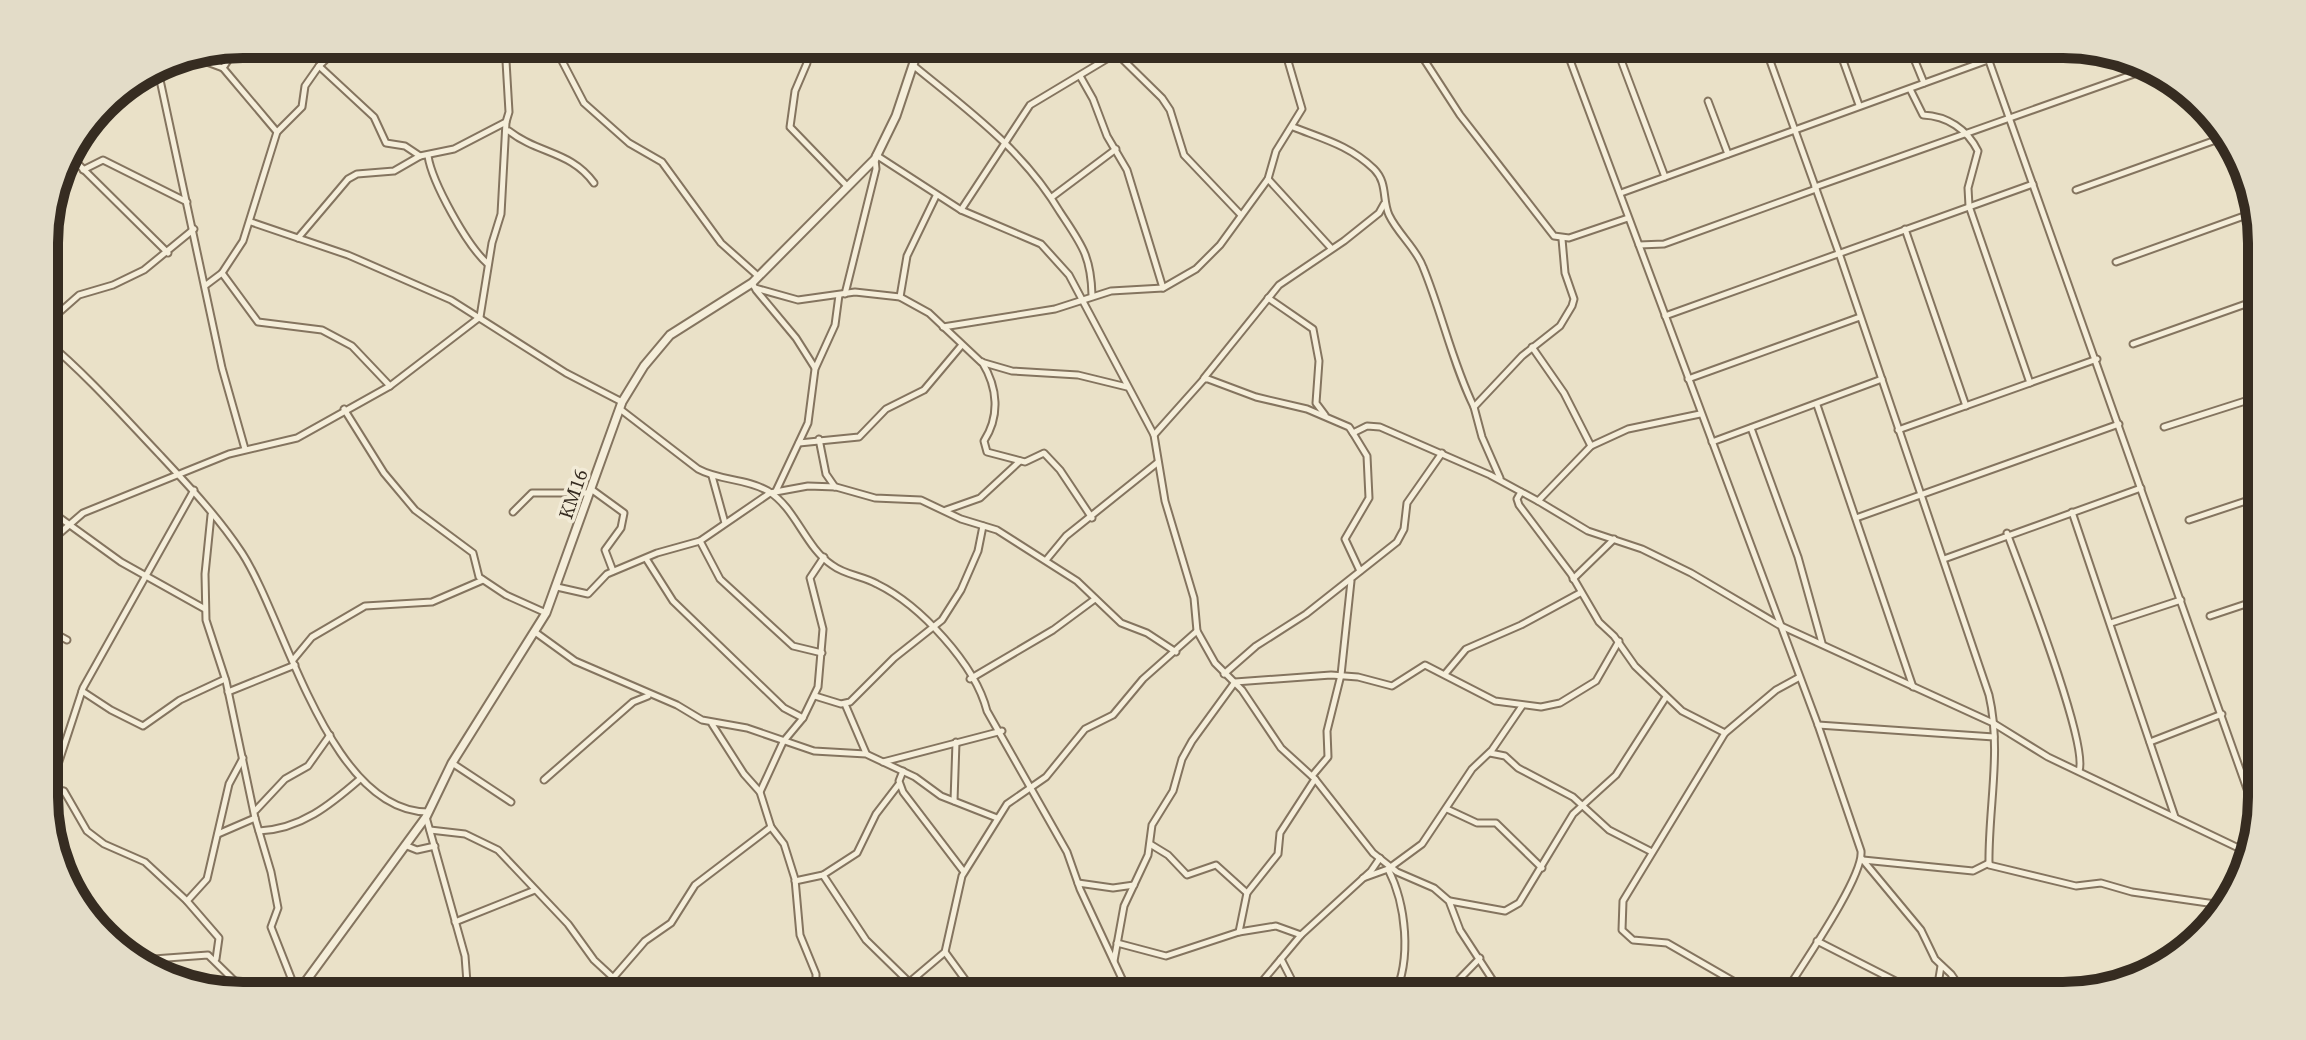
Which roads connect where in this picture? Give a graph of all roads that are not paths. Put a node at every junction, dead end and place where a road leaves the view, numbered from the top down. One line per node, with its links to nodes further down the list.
1 (327, 58): 20 (street)
2 (506, 58): 31 (street)
3 (561, 58): 75 (street)
4 (916, 58): 21 (street, KM16)
5 (1109, 58): 24 (street)
6 (1122, 58): 16 (street)
7 (1129, 58): 16 (street)
8 (1287, 58): 32 (street)
9 (1423, 58): 67 (street)
10 (1569, 58): 53 (street)
11 (1620, 58): 46 (street)
12 (1769, 58): 33 (street)
13 (1842, 58): 29 (street)
14 (1914, 58): 26 (street)
15 (226, 59): 22 (street)
16 (1125, 60): 60 (street)
17 (1988, 60): 26 (street); 30 (street)
18 (207, 62): 22 (street)
19 (807, 63): 50 (street)
20 (319, 66): 35 (street); 41 (street)
21 (914, 66): 38 (street); 43 (street, KM16)
22 (223, 68): 35 (street)
23 (2136, 73): 30 (street)
24 (1080, 76): 38 (street); 39 (street)
25 (160, 78): 57 (street)
26 (1924, 83): 27 (street)
27 (1910, 89): 29 (street); 36 (street)
28 (1708, 101): 40 (street)
29 (1859, 105): 33 (street)
30 (2010, 119): 36 (street); 49 (street)
31 (506, 122): 34 (street); 42 (street)
32 (1293, 127): 47 (street); 56 (street)
33 (1795, 128): 40 (street); 51 (street)
34 (508, 130): 48 (street); 73 (street)
35 (277, 132): 63 (street)
36 (1969, 134): 51 (street); 58 (street)
37 (2216, 140): 52 (street)
38 (1007, 142): 55 (street); 59 (street)
39 (1116, 149): 55 (street); 77 (street)
40 (1728, 154): 46 (street)
41 (420, 156): 42 (street); 66 (street)
42 (428, 156): 73 (street)
43 (876, 157): 50 (street, KM16); 54 (street); 78 (street)
44 (76, 163): 45 (street)
45 (83, 170): 57 (street); 70 (street)
46 (1665, 177): 53 (street)
47 (1268, 179): 60 (street); 69 (street)
48 (594, 183)
49 (2033, 184): 58 (street); 93 (street)
50 (848, 187): 75 (street, KM16)
51 (1815, 188): 68 (street); 71 (street)
52 (2076, 190)
53 (1620, 194): 62 (street)
54 (936, 196): 59 (street); 80 (street)
55 (1052, 197): 79 (street)
56 (1386, 199): 69 (street); 106 (street)
57 (188, 202): 64 (street)
58 (1969, 206): 65 (street); 99 (street)
59 (961, 210): 81 (street)
60 (1242, 215): 77 (street)
61 (2245, 216): 72 (street)
62 (1628, 218): 67 (street); 68 (street)
63 (251, 222): 66 (street); 74 (street)
64 (194, 229): 70 (street); 76 (street)
65 (1905, 229): 71 (street); 105 (street)
66 (298, 238): 86 (street)
67 (1562, 239): 91 (street)
68 (1639, 245): 85 (street)
69 (1331, 248): 82 (street)
70 (168, 253): 84 (street)
71 (1839, 253): 85 (street); 87 (street)
72 (2116, 262)
73 (489, 265): 86 (street)
74 (222, 273): 76 (street); 100 (street)
75 (755, 282): 78 (street); 95 (street); 104 (street, KM16)
76 (206, 285): 120 (street)
77 (1163, 288): 79 (street)
78 (842, 295): 80 (street); 95 (street)
79 (1092, 295): 81 (street)
80 (900, 297): 88 (street)
81 (1084, 298): 88 (street); 101 (street)
82 (1268, 298): 96 (street); 109 (street)
83 (2248, 303): 89 (street)
84 (58, 314)
85 (1665, 316): 97 (street)
86 (480, 317): 100 (street); 104 (street)
87 (1860, 317): 97 (street); 98 (street)
88 (943, 327): 90 (street)
89 (2133, 344)
90 (961, 346): 94 (street); 116 (street)
91 (1532, 347): 106 (street); 119 (street)
92 (58, 353): 125 (street)
93 (2097, 359): 99 (street); 110 (street)
94 (981, 362): 101 (street); 122 (street)
95 (815, 369): 118 (street)
96 (1204, 379): 109 (street); 115 (street)
97 (1688, 379): 108 (street)
98 (1882, 379): 103 (street); 113 (street)
99 (2030, 383): 105 (street)
100 (390, 386): 107 (street)
101 (1128, 387): 115 (street)
102 (2248, 400): 111 (street)
103 (1817, 405): 112 (street); 143 (street)
104 (621, 406): 126 (street); 131 (street, KM16)
105 (1966, 406): 113 (street)
106 (1474, 407): 127 (street)
107 (344, 409): 120 (street); 160 (street)
108 (1700, 414): 117 (street); 119 (street)
109 (1329, 419): 114 (street)
110 (2119, 424): 130 (street); 134 (street)
111 (2164, 427)
112 (1751, 428): 117 (street); 178 (street)
113 (1898, 430): 134 (street)
114 (1353, 433): 121 (street); 157 (street)
115 (1154, 435): 123 (street)
116 (819, 439): 118 (street); 128 (street)
117 (1712, 442): 171 (street)
118 (798, 443): 132 (street)
119 (1591, 446): 136 (street)
120 (245, 449): 124 (street)
121 (1442, 453): 127 (street); 157 (street)
122 (1020, 461): 137 (street); 142 (street)
123 (1157, 463): 142 (street); 173 (street)
124 (194, 468): 125 (street); 129 (street)
125 (180, 474): 129 (street); 146 (street)
126 (712, 476): 132 (street); 145 (street)
127 (1500, 480): 133 (street)
128 (836, 487): 132 (street); 137 (street)
129 (192, 488): 140 (street); 158 (street)
130 (2141, 488): 139 (street); 165 (street)
131 (590, 491): 138 (street); 156 (street); 162 (street, KM16)
132 (773, 492): 145 (street); 152 (street)
133 (1521, 492): 136 (street); 159 (street)
134 (1922, 495): 143 (street); 154 (street)
135 (2248, 500): 144 (street)
136 (1538, 501): 150 (street)
137 (945, 510): 147 (street)
138 (513, 512)
139 (2072, 512): 148 (street); 170 (street)
140 (211, 515): 167 (street); 179 (street)
141 (58, 516): 146 (street)
142 (1092, 518): 153 (street)
143 (1856, 518): 191 (street)
144 (2189, 520)
145 (725, 523): 151 (street)
146 (70, 524): 149 (street); 158 (street)
147 (983, 526): 153 (street); 172 (street)
148 (2007, 533): 154 (street); 218 (street)
149 (58, 535)
150 (1614, 539): 159 (street); 171 (street)
151 (700, 541): 155 (street); 182 (street)
152 (824, 557): 172 (street); 182 (street)
153 (1047, 559): 164 (street)
154 (1944, 559): 202 (street)
155 (647, 560): 156 (street); 200 (street)
156 (613, 571): 162 (street)
157 (1360, 571): 161 (street)
158 (145, 574): 167 (street); 192 (street)
159 (1573, 579): 163 (street)
160 (483, 580): 168 (street); 180 (street)
161 (1351, 581): 184 (street); 186 (street)
162 (557, 587): 168 (street, KM16)
163 (1580, 593): 177 (street); 185 (street)
164 (1095, 599): 181 (street); 189 (street)
165 (2181, 600): 170 (street); 199 (street)
166 (2248, 603): 169 (street)
167 (205, 609): 188 (street)
168 (546, 613): 174 (street, KM16)
169 (2210, 616)
170 (2111, 623): 210 (street)
171 (1779, 625): 178 (street); 187 (street)
172 (934, 627): 189 (street); 197 (street)
173 (1197, 631): 181 (street); 184 (street)
174 (535, 632): 194 (street); 216 (street, KM16)
175 (58, 635): 176 (street)
176 (67, 640)
177 (1619, 641): 196 (street); 198 (street)
178 (1823, 644): 191 (street)
179 (286, 645): 180 (street); 183 (street)
180 (304, 645): 183 (street)
181 (1176, 652): 223 (street)
182 (822, 653): 195 (street)
183 (294, 663): 193 (street); 206 (street)
184 (1224, 674): 190 (street)
185 (1445, 674): 186 (street); 198 (street)
186 (1341, 675): 190 (street); 219 (street)
187 (1798, 678): 203 (street); 205 (street)
188 (225, 679): 192 (street); 193 (street)
189 (970, 679): 204 (street)
190 (1235, 682): 219 (street); 240 (street)
191 (1914, 688): 202 (street)
192 (82, 691): 214 (street)
193 (228, 692): 213 (street)
194 (649, 695): 201 (street); 221 (street)
195 (815, 696): 197 (street); 200 (street)
196 (1666, 697): 205 (street); 229 (street)
197 (845, 704): 212 (street)
198 (1522, 706): 211 (street)
199 (2222, 714): 210 (street); 225 (street)
200 (803, 718): 208 (street)
201 (711, 723): 208 (street); 226 (street)
202 (1993, 723): 207 (street); 218 (street)
203 (1818, 725): 207 (street); 246 (street)
204 (1002, 731): 209 (street); 223 (street)
205 (1725, 733): 244 (street)
206 (330, 735): 220 (street); 231 (street)
207 (1994, 737): 247 (street)
208 (783, 742): 212 (street); 226 (street)
209 (956, 742): 215 (street); 228 (street)
210 (2150, 742): 235 (street)
211 (1489, 753): 229 (street); 230 (street)
212 (866, 754): 215 (street)
213 (243, 757): 231 (street); 239 (street)
214 (58, 758)
215 (883, 762): 217 (street)
216 (452, 763): 227 (street); 232 (street, KM16)
217 (904, 771): 222 (street); 228 (street)
218 (2079, 771): 235 (street)
219 (1313, 778): 245 (street); 257 (street)
220 (360, 779): 232 (street); 238 (street)
221 (544, 780)
222 (899, 784): 250 (street); 251 (street)
223 (1032, 787): 234 (street); 254 (street)
224 (58, 790): 258 (street)
225 (2248, 791)
226 (760, 792): 236 (street)
227 (511, 802)
228 (954, 802): 234 (street)
229 (1581, 803): 244 (street); 249 (street)
230 (1447, 809): 248 (street); 249 (street)
231 (255, 810): 233 (street)
232 (427, 814): 237 (street); 241 (street, KM16)
233 (255, 818): 238 (street); 239 (street)
234 (997, 818): 250 (street)
235 (2176, 818): 243 (street)
236 (771, 827): 253 (street); 273 (street)
237 (430, 830): 242 (street); 256 (street)
238 (259, 831): 275 (street)
239 (217, 835): 258 (street)
240 (1150, 844): 255 (street); 257 (street)
241 (407, 846): 242 (street); 276 (street, KM16)
242 (435, 846): 261 (street)
243 (2241, 849)
244 (1652, 852): 289 (street)
245 (1380, 858): 248 (street); 252 (street)
246 (1862, 859): 247 (street); 264 (street); 272 (street)
247 (1989, 863): 260 (street)
248 (1389, 868): 252 (street); 259 (street); 286 (street)
249 (1542, 868): 259 (street)
250 (964, 872): 266 (street)
251 (823, 875): 253 (street); 280 (street)
252 (1363, 878): 263 (street)
253 (795, 881): 279 (street)
254 (1078, 883): 255 (street); 271 (street)
255 (1134, 885): 265 (street)
256 (535, 890): 261 (street); 273 (street)
257 (1247, 893): 262 (street)
258 (187, 901): 270 (street)
259 (1449, 901): 268 (street)
260 (2214, 904)
261 (455, 922): 277 (street)
262 (1239, 932): 263 (street); 265 (street)
263 (1301, 935): 267 (street)
264 (1817, 941): 290 (street); 291 (street)
265 (1117, 943): 271 (street)
266 (945, 952): 281 (street); 282 (street)
267 (1281, 958): 284 (street); 285 (street)
268 (1480, 958): 287 (street); 288 (street)
269 (153, 959): 270 (street)
270 (216, 959): 274 (street)
271 (1114, 962): 283 (street)
272 (1939, 963): 292 (street); 293 (street)
273 (613, 978): 278 (street)
274 (237, 982)
275 (291, 982)
276 (306, 982)
277 (466, 982)
278 (617, 982)
279 (816, 982)
280 (909, 982)
281 (911, 982)
282 (967, 982)
283 (1123, 982)
284 (1261, 982)
285 (1293, 982)
286 (1398, 982)
287 (1457, 982)
288 (1492, 982)
289 (1735, 982)
290 (1792, 982)
291 (1898, 982)
292 (1941, 982)
293 (1955, 982)

